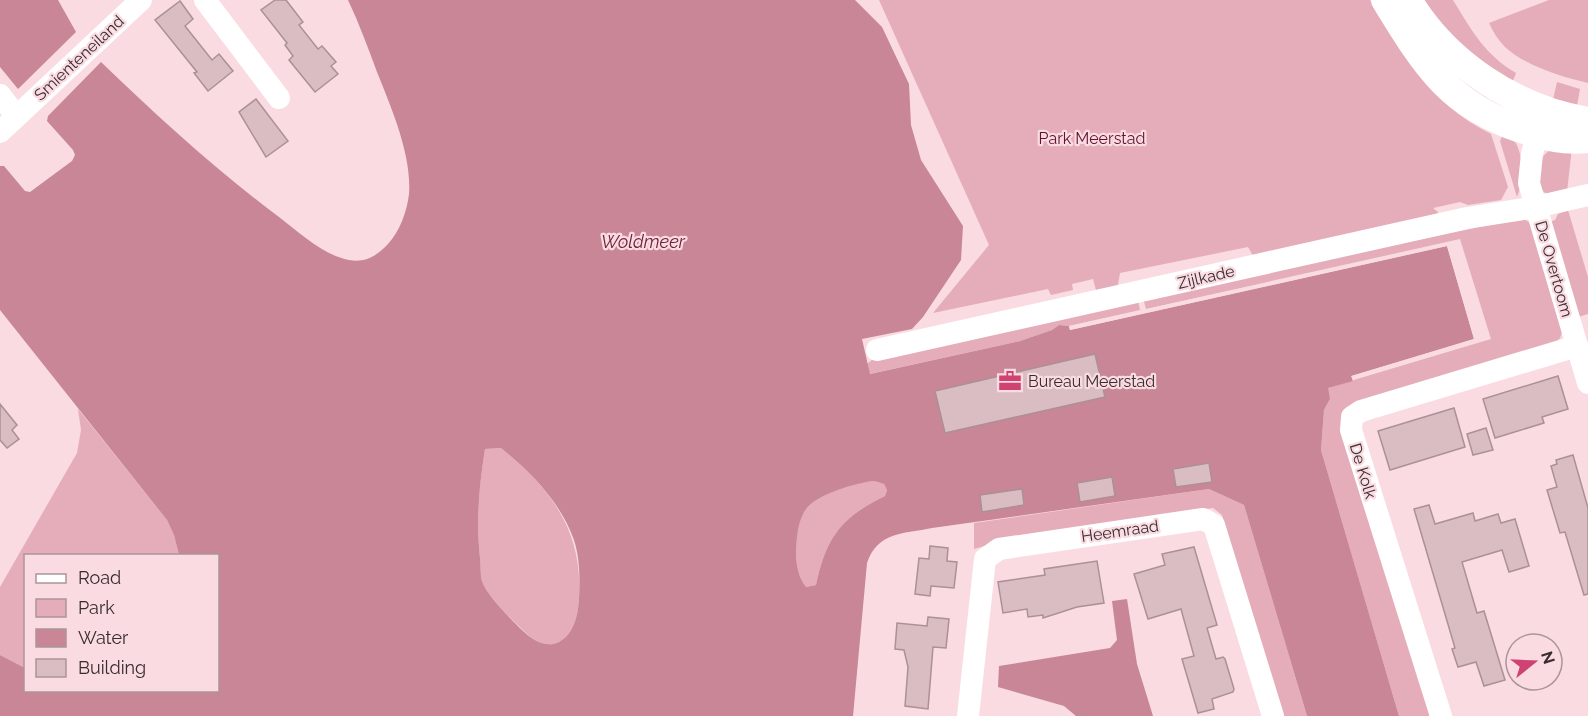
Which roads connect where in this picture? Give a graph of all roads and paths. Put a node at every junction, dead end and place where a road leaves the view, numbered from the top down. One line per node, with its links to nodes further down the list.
1 (141, 0): 7 (street, Smienteneiland)
2 (205, 0): 6 (street)
3 (1386, 0): 10 (street)
4 (1408, 0): 10 (street)
5 (0, 95): 7 (street)
6 (279, 98)
7 (16, 116): 9 (street, Smienteneiland)
8 (1588, 121): 10 (street)
9 (0, 132)
10 (1538, 132): 11 (street); 13 (street, De Overtoom)
11 (1588, 139)
12 (1588, 195): 13 (street, Zijlkade)
13 (1536, 207): 14 (street, De Overtoom); 15 (street, Zijlkade)
14 (1577, 346): 16 (street, De Overtoom); 19 (street, De Kolk)
15 (877, 351)
16 (1588, 383)
17 (968, 716): 18 (street, Heemraad)
18 (1273, 716)
19 (1441, 716)

